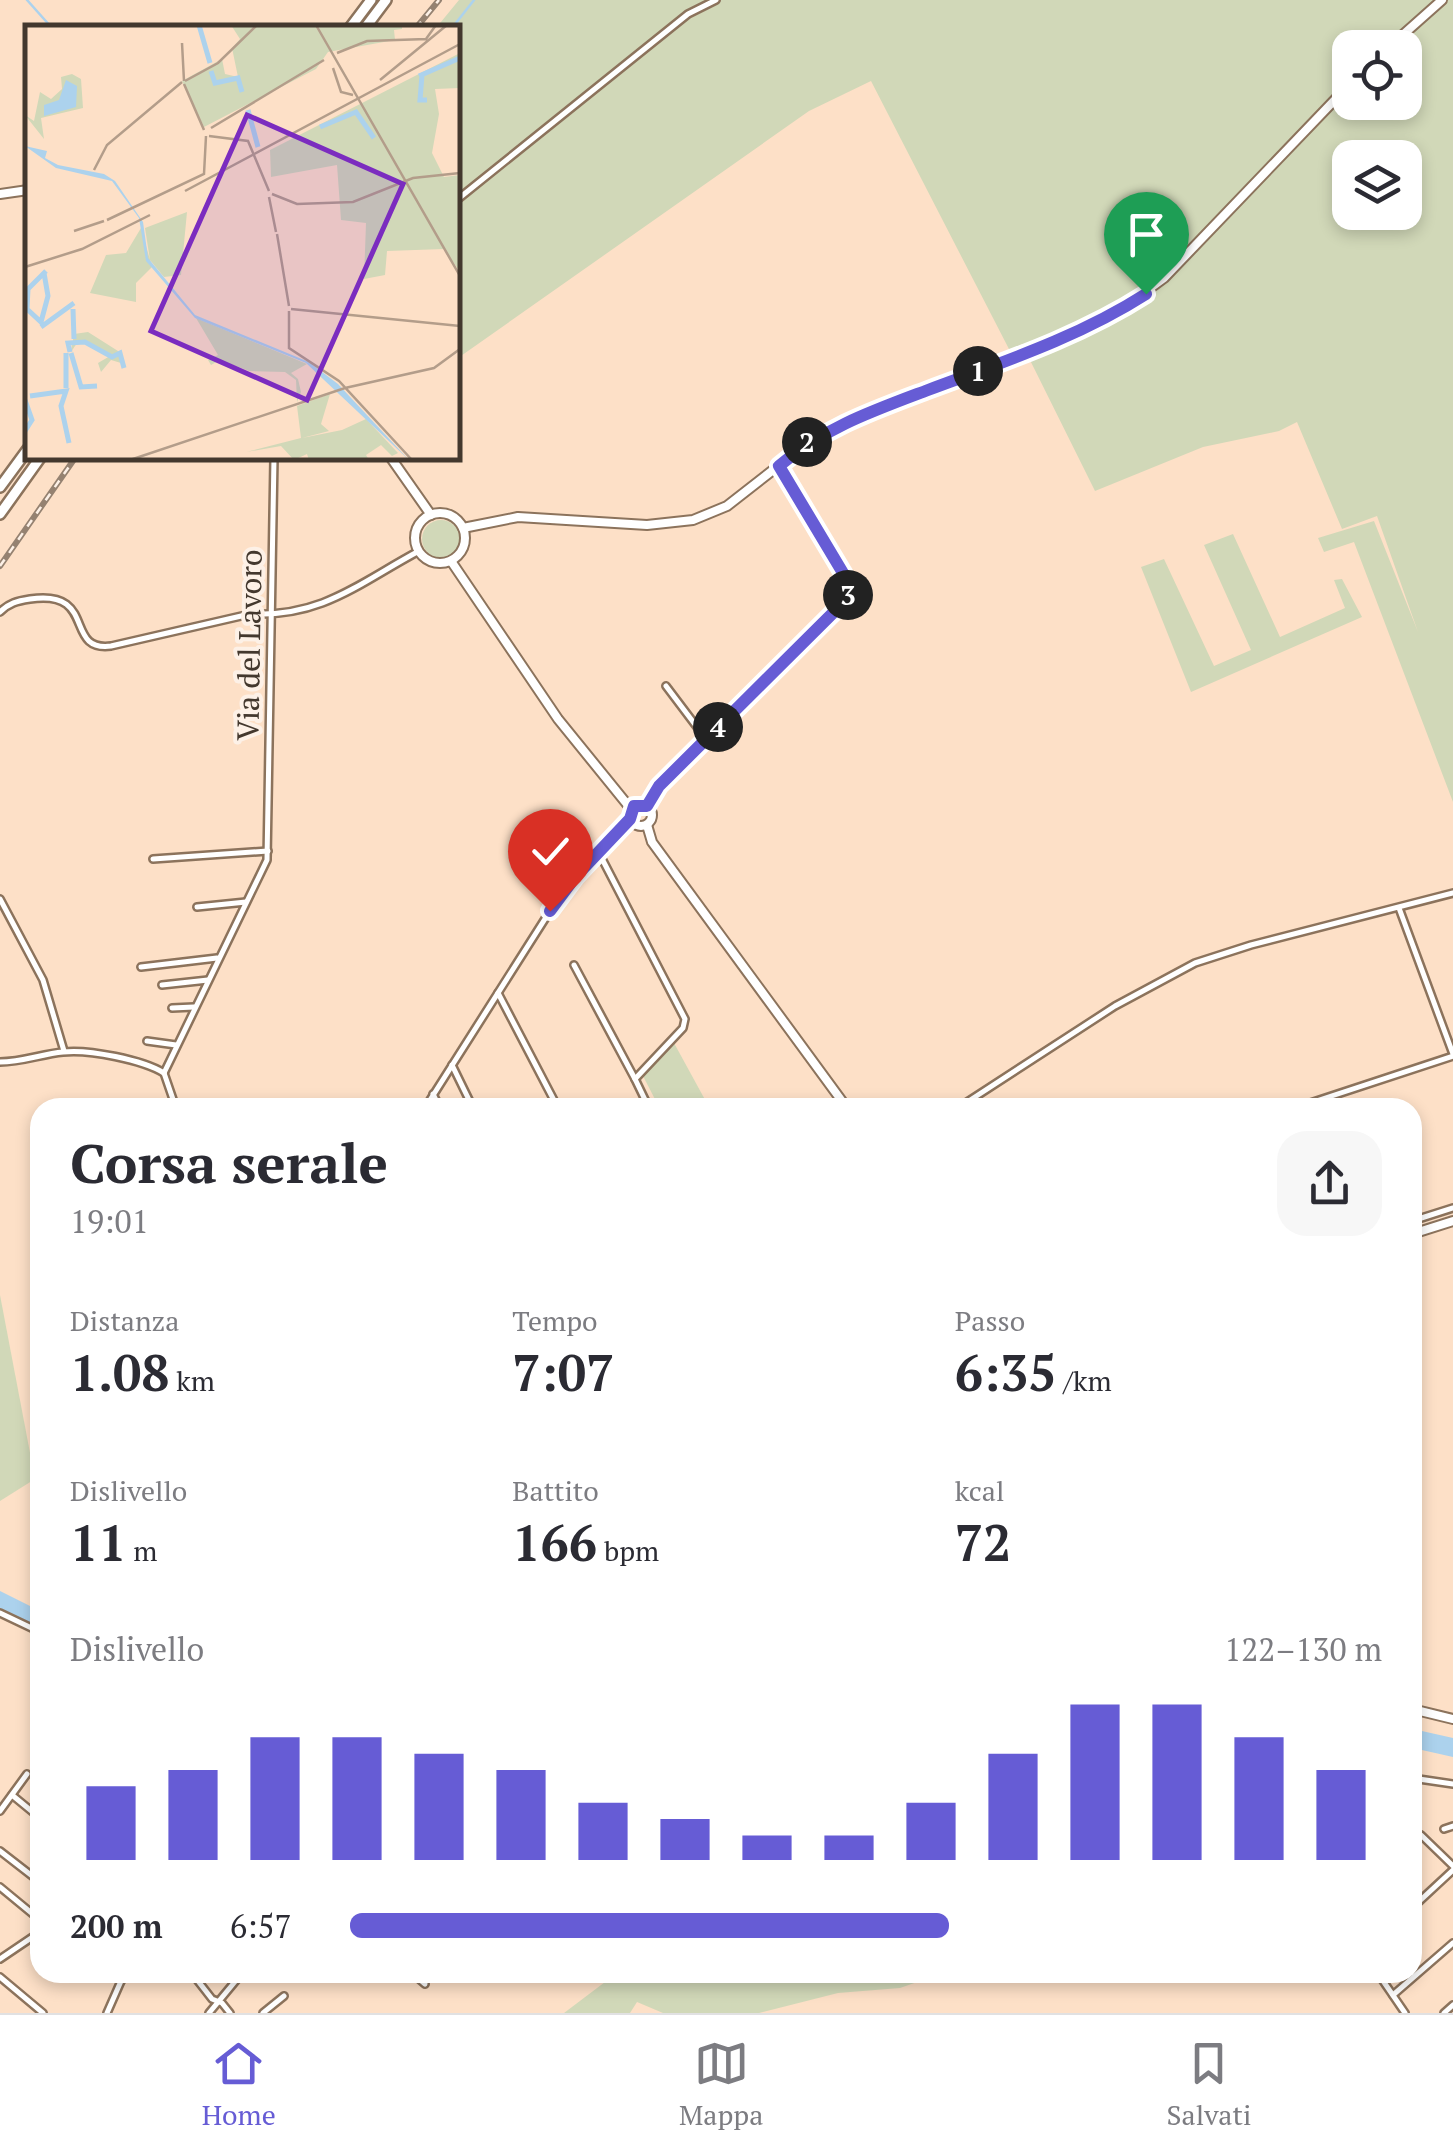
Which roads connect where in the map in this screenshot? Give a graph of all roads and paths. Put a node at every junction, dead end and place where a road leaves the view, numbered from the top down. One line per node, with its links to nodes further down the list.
1 (372, 0): 5 (highway)
2 (386, 0): 6 (highway)
3 (716, 0): 11 (street)
4 (1442, 0): 7 (street)
5 (352, 25)
6 (367, 25)
7 (1408, 30)
8 (1332, 103): 16 (street)
9 (25, 190): 10 (street)
10 (0, 194)
11 (460, 197)
12 (25, 453): 17 (highway)
13 (39, 460): 18 (highway)
14 (274, 460): 24 (street, Via del Lavoro)
15 (392, 460): 19 (street)
16 (779, 466): 20 (street); 26 (street)
17 (0, 487)
18 (0, 514)
19 (430, 516): 20 (street); 21 (street)
20 (463, 528): 22 (street)
21 (419, 551): 22 (street); 24 (street)
22 (451, 561): 28 (street)
23 (0, 612): 24 (street)
24 (272, 615): 30 (street, Via del Lavoro)
25 (666, 686): 26 (street)
26 (706, 739): 27 (street)
27 (647, 806): 28 (street); 29 (street)
28 (631, 814): 29 (street); 31 (street)
29 (647, 825): 61 (street)
30 (268, 851): 32 (street); 35 (street, Via del Lavoro)
31 (598, 852): 43 (street); 53 (street)
32 (153, 859)
33 (1453, 892): 37 (street)
34 (0, 900): 48 (street)
35 (246, 902): 36 (street); 38 (street)
36 (197, 907)
37 (1399, 908): 49 (street); 62 (street)
38 (218, 958): 39 (street); 41 (street)
39 (140, 966)
40 (574, 966): 53 (street)
41 (208, 980): 42 (street); 44 (street)
42 (162, 986)
43 (498, 992): 51 (street); 59 (street)
44 (194, 1006): 45 (street); 47 (street)
45 (172, 1008)
46 (147, 1042): 47 (street)
47 (176, 1045): 52 (street)
48 (64, 1052): 50 (street); 52 (street)
49 (1453, 1055): 63 (street)
50 (0, 1062)
51 (452, 1065): 54 (street); 58 (street)
52 (164, 1073): 55 (street)
53 (634, 1079): 60 (street)
54 (434, 1094): 56 (street); 57 (street)
55 (173, 1098)
56 (431, 1098)
57 (436, 1098)
58 (469, 1098)
59 (553, 1098)
60 (644, 1098)
61 (840, 1098)
62 (973, 1098)
63 (1325, 1098)
64 (1453, 1208): 65 (street)
65 (1422, 1219)
66 (1453, 1221): 67 (street)
67 (1422, 1231)
68 (0, 1613): 69 (street)
69 (30, 1627)
70 (1422, 1711): 71 (street)
71 (1453, 1718)
72 (27, 1774): 75 (street)
73 (1422, 1779): 74 (street)
74 (1453, 1784)
75 (12, 1795): 76 (street); 77 (street)
76 (30, 1810)
77 (0, 1811)
78 (1453, 1826): 79 (street)
79 (1444, 1830)
80 (1422, 1836): 82 (street)
81 (0, 1850): 83 (street)
82 (1453, 1868): 85 (street)
83 (30, 1874)
84 (0, 1887): 86 (street)
85 (1422, 1898)
86 (30, 1912)
87 (30, 1938): 89 (street)
88 (1453, 1943): 90 (street)
89 (0, 1958)
90 (1422, 1970)
91 (0, 1977): 101 (street)
92 (120, 1983): 102 (street)
93 (200, 1983): 99 (street)
94 (233, 1983): 99 (street)
95 (1385, 1983): 97 (street)
96 (1408, 1983): 97 (street)
97 (1394, 1995): 106 (street)
98 (284, 1996): 105 (street)
99 (216, 2001): 103 (street); 104 (street)
100 (1453, 2005): 107 (street)
101 (43, 2013)
102 (107, 2013)
103 (209, 2013)
104 (230, 2013)
105 (263, 2013)
106 (1405, 2013)
107 (1444, 2013)

